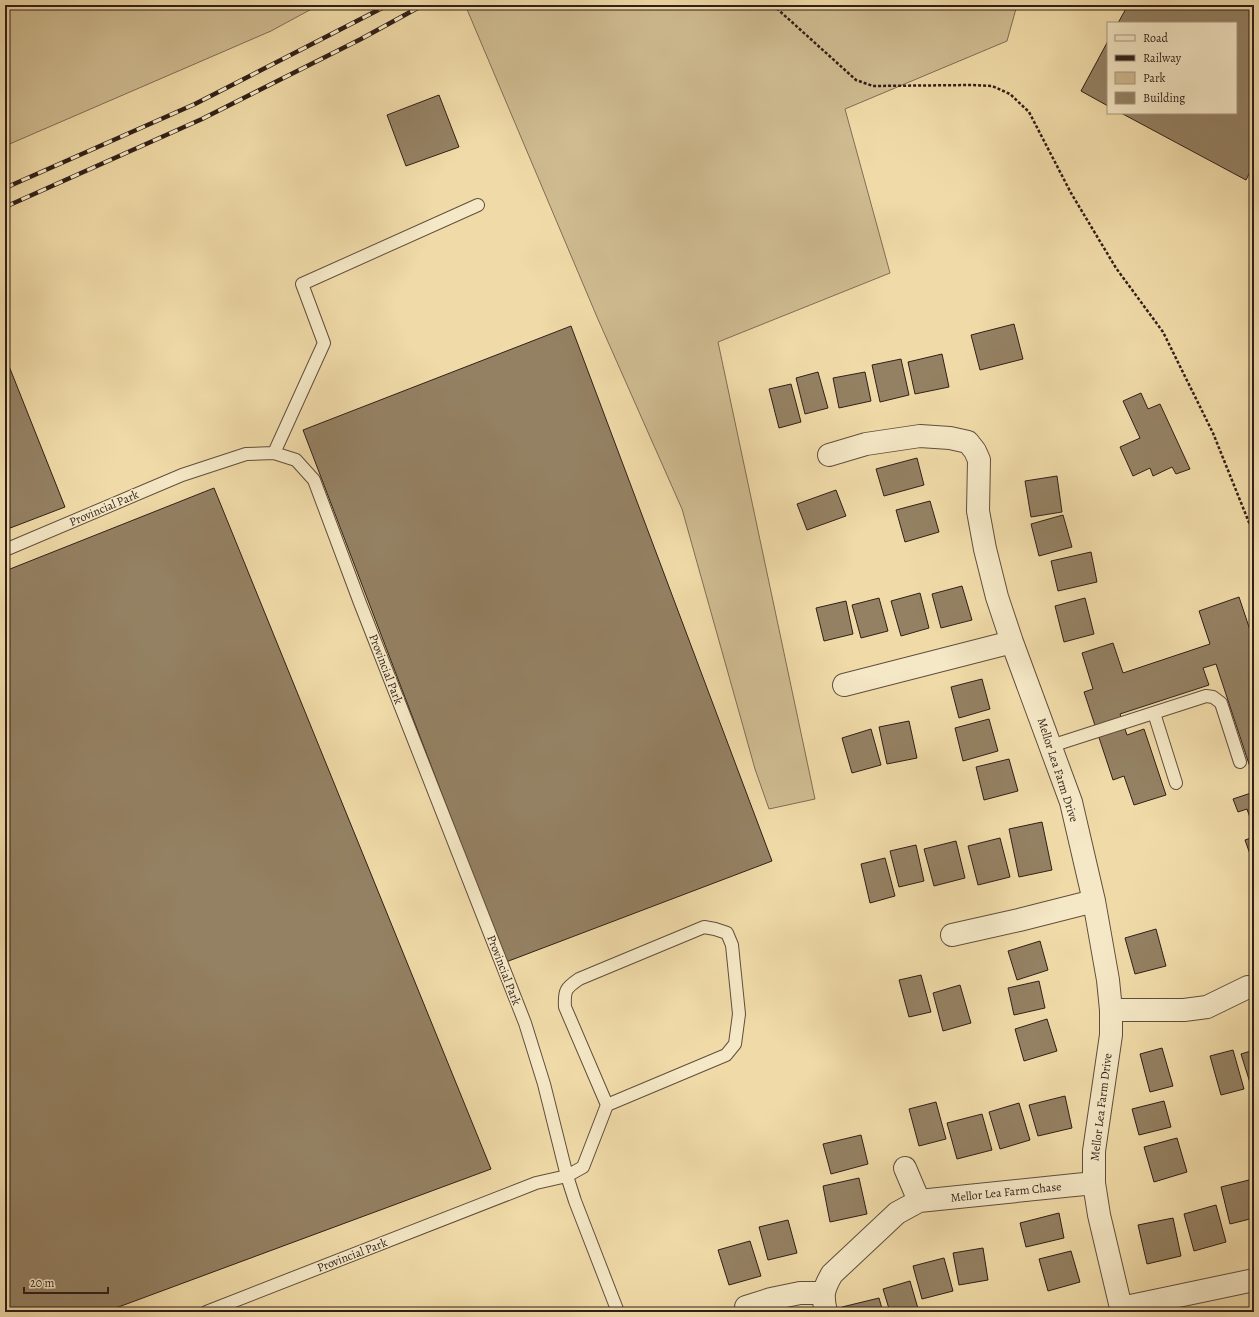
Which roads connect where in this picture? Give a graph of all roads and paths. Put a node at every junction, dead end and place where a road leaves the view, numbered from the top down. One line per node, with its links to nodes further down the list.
1 (773, 5): 5 (path)
2 (478, 205): 3 (lane)
3 (274, 453): 6 (lane, Provincial Park); 19 (lane, Provincial Park)
4 (829, 455): 7 (street, Mellor Lea Farm Drive)
5 (1254, 535)
6 (5, 550)
7 (1012, 642): 8 (street); 10 (street, Mellor Lea Farm Drive)
8 (844, 685)
9 (1154, 712): 10 (lane); 11 (lane); 12 (lane)
10 (1051, 746): 13 (street, Mellor Lea Farm Drive)
11 (1240, 762)
12 (1176, 783)
13 (1094, 901): 14 (street); 16 (street, Mellor Lea Farm Drive)
14 (952, 935)
15 (1254, 988): 16 (street)
16 (1111, 1010): 20 (street, Mellor Lea Farm Drive)
17 (607, 1105): 17 (lane); 19 (lane)
18 (905, 1168): 21 (street)
19 (567, 1176): 26 (lane, Provincial Park); 27 (lane, Provincial Park)
20 (1094, 1183): 21 (street, Mellor Lea Farm Chase); 25 (street, Mellor Lea Farm Drive)
21 (919, 1201): 23 (street, Mellor Lea Farm Chase)
22 (1254, 1280): 25 (street)
23 (825, 1303): 24 (street, Mellor Lea Farm Chase)
24 (746, 1306)
25 (1122, 1310)
26 (206, 1312)
27 (618, 1312)

